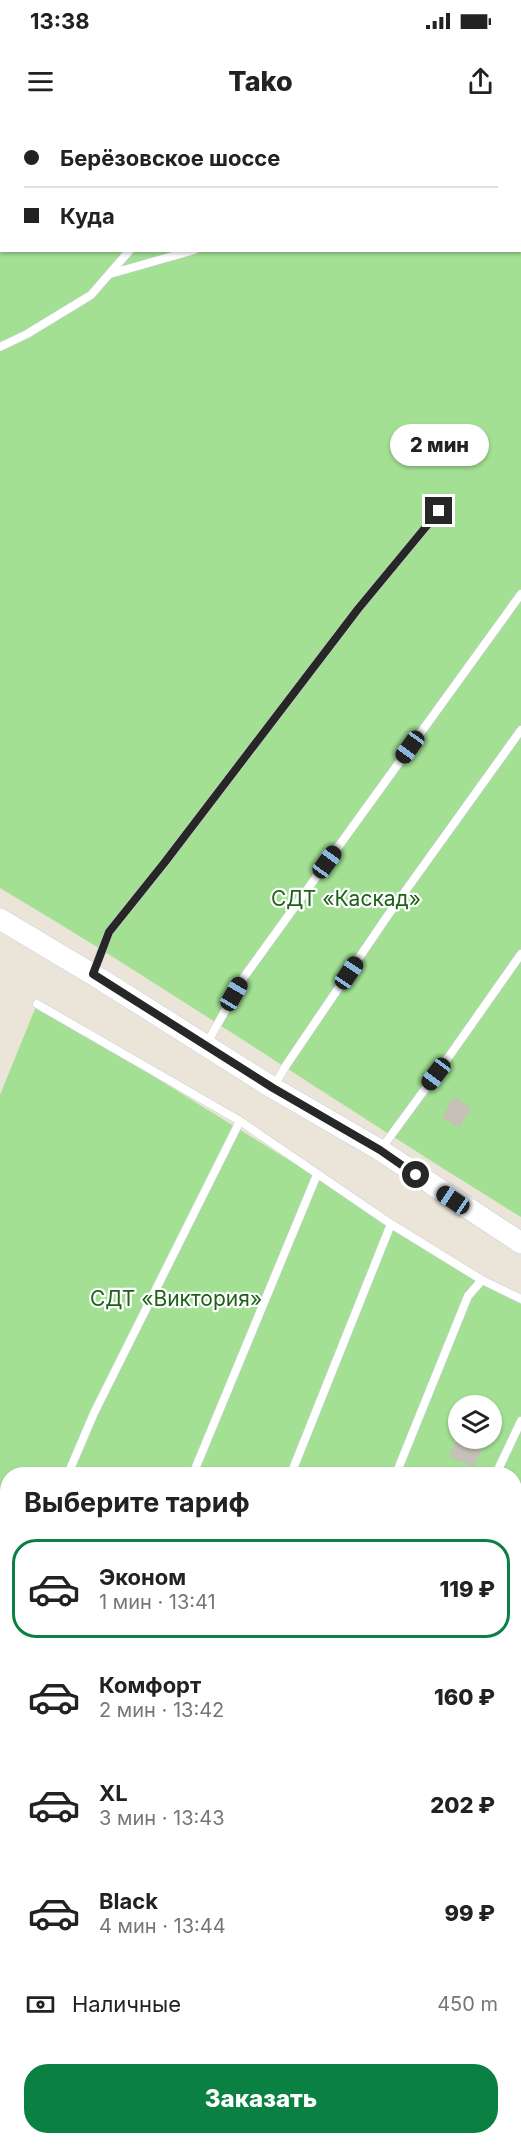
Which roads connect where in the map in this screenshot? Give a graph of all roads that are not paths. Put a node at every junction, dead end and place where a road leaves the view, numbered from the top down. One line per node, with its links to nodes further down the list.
1 (128, 252): 3 (lane)
2 (187, 252): 3 (lane)
3 (109, 274): 4 (lane)
4 (0, 347)
5 (439, 511): 10 (lane)
6 (521, 594): 12 (lane)
7 (521, 730): 13 (lane)
8 (0, 919): 10 (street)
9 (521, 954): 15 (lane)
10 (93, 974): 12 (street)
11 (37, 1004): 14 (lane)
12 (206, 1044): 13 (street)
13 (273, 1088): 15 (street)
14 (240, 1121): 17 (lane); 22 (lane)
15 (380, 1150): 18 (street)
16 (316, 1177): 23 (lane)
17 (391, 1224): 19 (lane); 24 (lane)
18 (520, 1240)
19 (483, 1280): 20 (lane); 25 (lane)
20 (521, 1299)
21 (521, 1421): 26 (lane)
22 (71, 1467)
23 (196, 1467)
24 (294, 1467)
25 (399, 1467)
26 (499, 1467)

